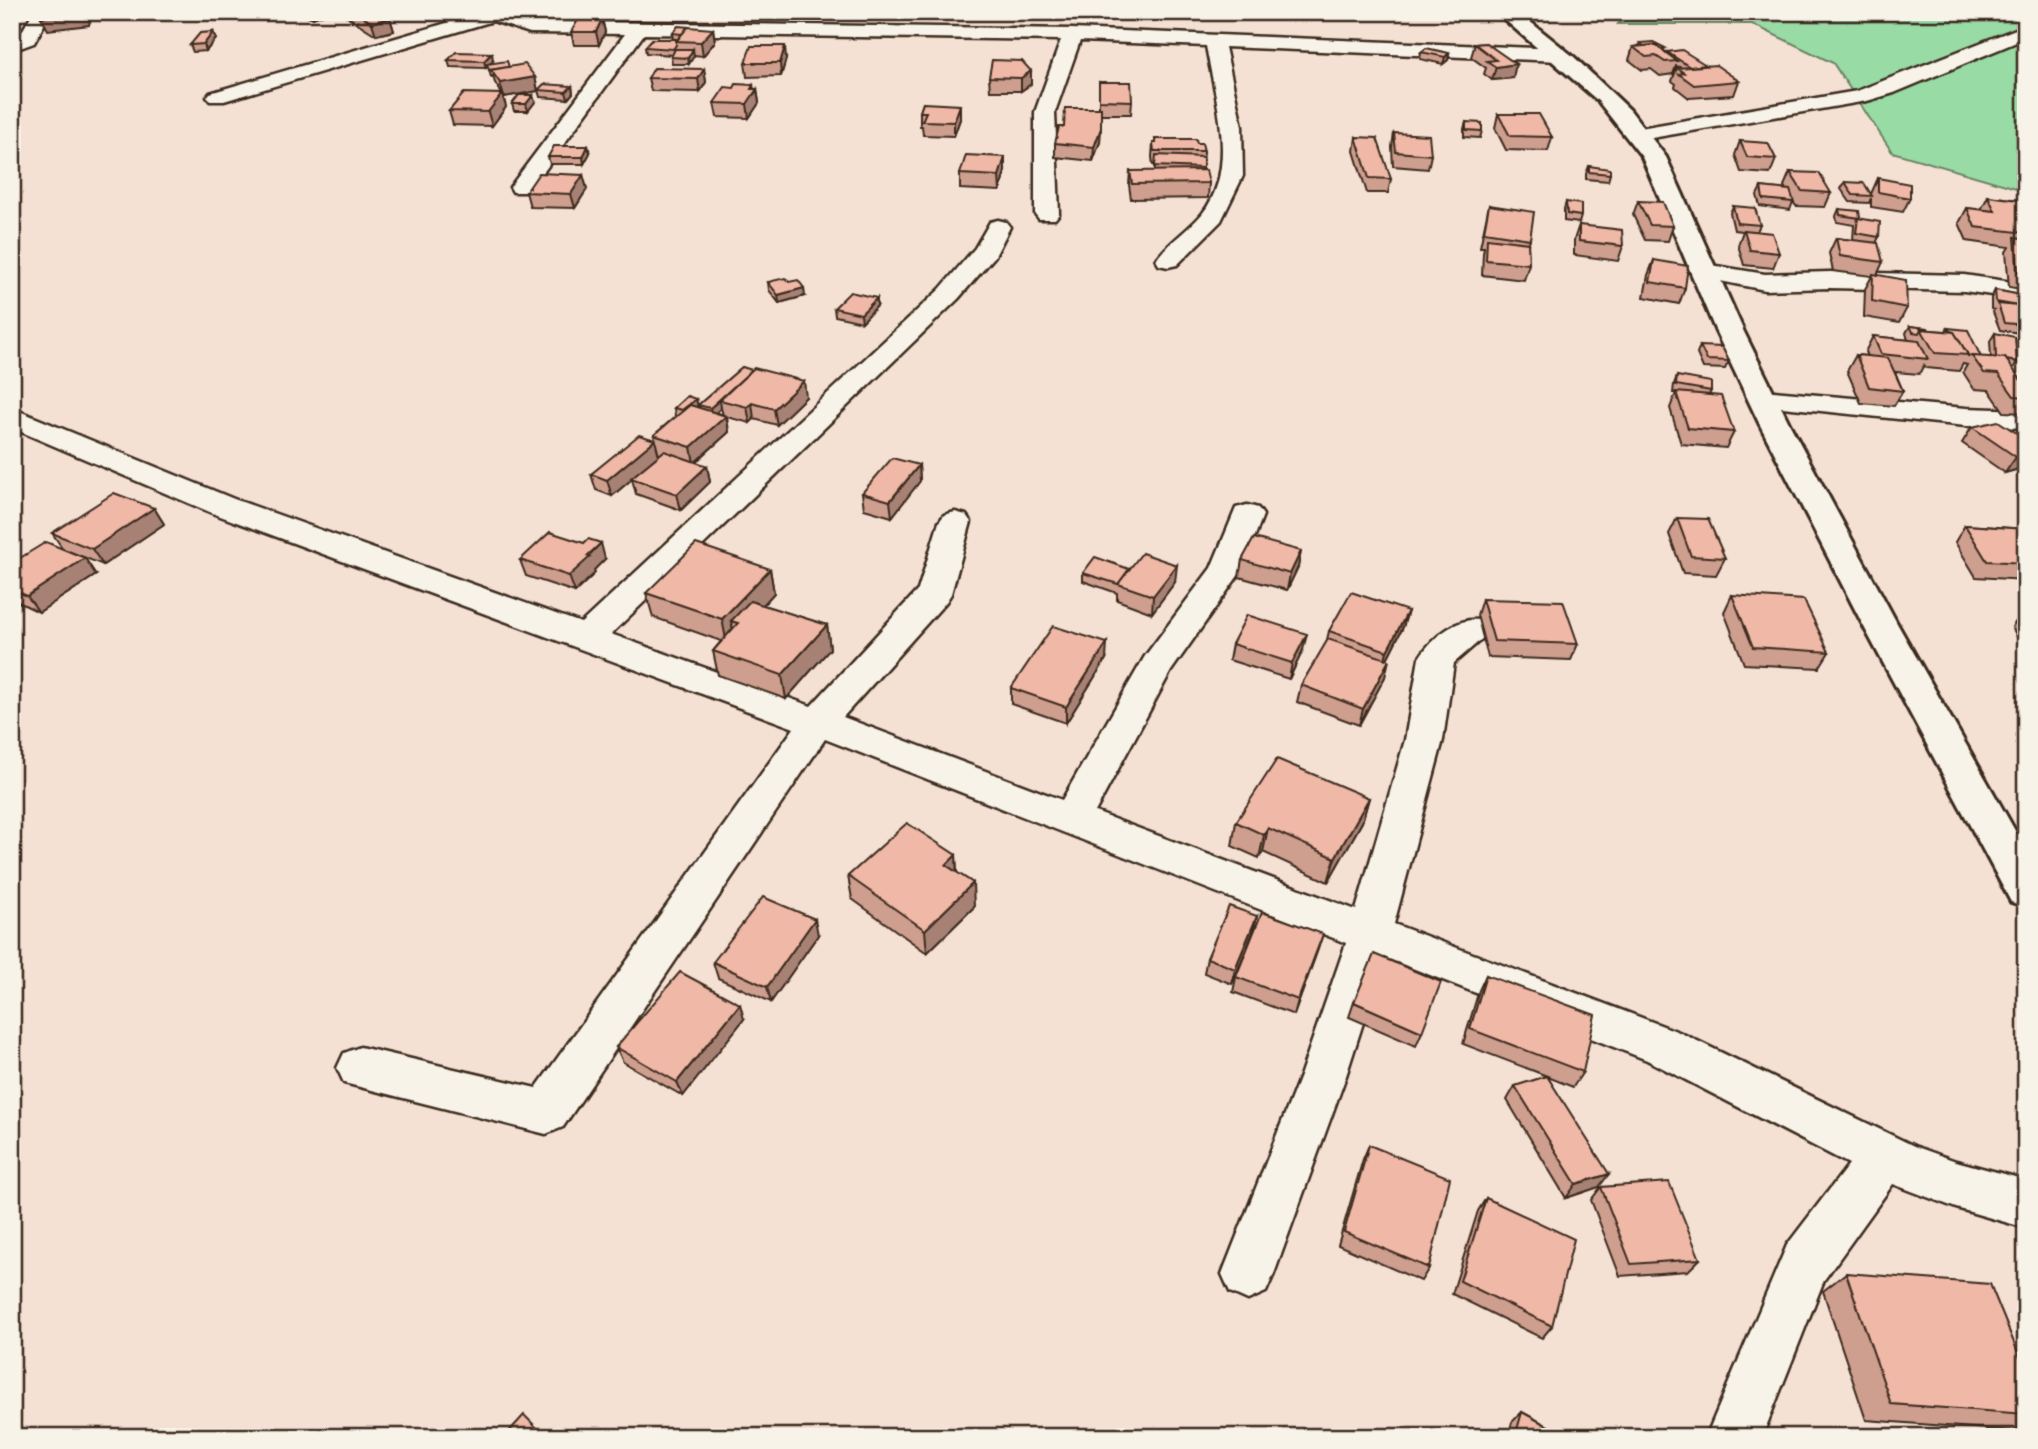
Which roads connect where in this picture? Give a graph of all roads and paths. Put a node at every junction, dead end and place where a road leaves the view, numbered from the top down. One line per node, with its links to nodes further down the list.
1 (42, 12): 8 (street)
2 (506, 12): 4 (street); 10 (street)
3 (1505, 12): 9 (street)
4 (638, 29): 6 (street); 12 (street)
5 (2026, 31): 11 (street)
6 (1072, 35): 7 (street); 13 (street)
7 (1214, 40): 9 (street); 15 (street)
8 (12, 46)
9 (1561, 55): 11 (street)
10 (216, 97)
11 (1640, 134): 16 (street)
12 (521, 187)
13 (1047, 214)
14 (998, 227): 24 (street)
15 (1168, 260)
16 (1704, 271): 17 (street); 18 (street)
17 (2026, 292)
18 (1762, 398): 20 (street); 27 (street)
19 (12, 417): 24 (street)
20 (2026, 419)
21 (1247, 515): 26 (street)
22 (955, 522): 25 (street)
23 (1472, 629): 28 (street)
24 (586, 638): 25 (street)
25 (817, 723): 26 (street); 29 (street)
26 (1071, 819): 28 (street)
27 (2026, 890)
28 (1370, 934): 30 (street); 32 (street)
29 (360, 1068)
30 (1884, 1156): 31 (street); 33 (street)
31 (2026, 1204)
32 (1248, 1274)
33 (1734, 1437)

